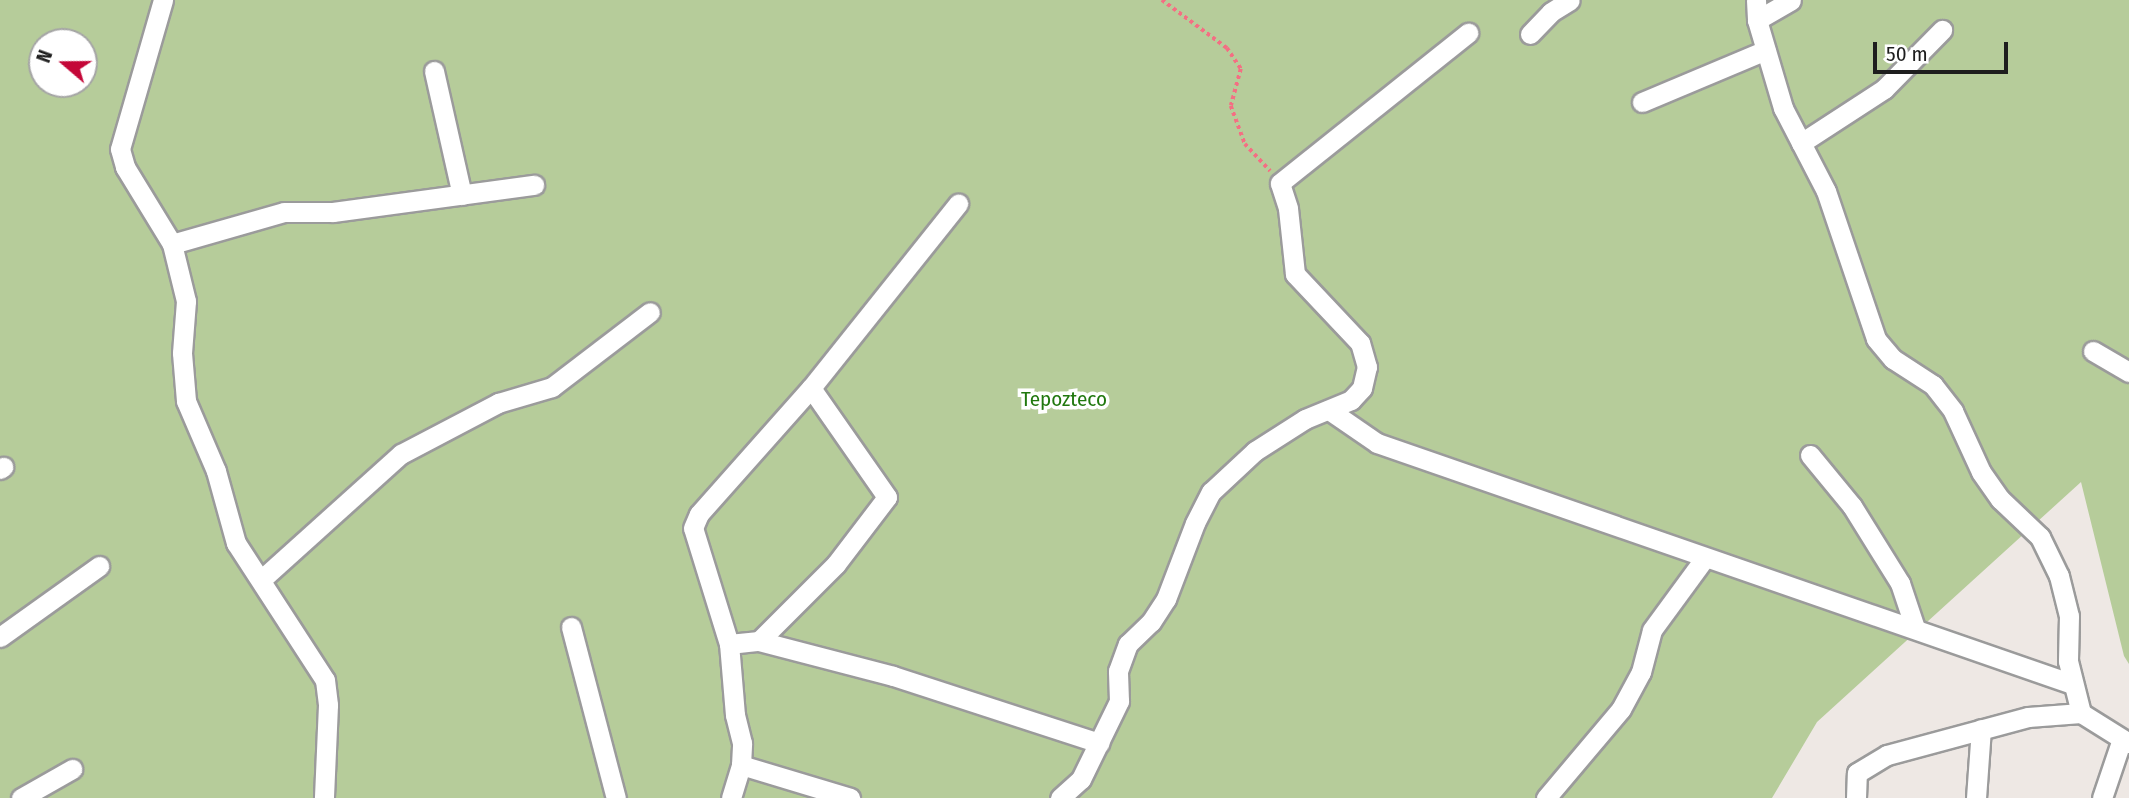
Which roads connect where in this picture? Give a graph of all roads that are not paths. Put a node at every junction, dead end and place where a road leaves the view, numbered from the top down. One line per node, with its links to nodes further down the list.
1 (163, 0): 15 (street)
2 (1570, 0): 7 (street)
3 (1791, 0): 4 (street)
4 (1757, 10): 8 (street)
5 (1942, 30): 11 (street)
6 (1468, 33): 20 (street)
7 (1530, 34)
8 (1766, 50): 10 (street); 11 (street)
9 (434, 71): 13 (street)
10 (1642, 102)
11 (1801, 143): 30 (street)
12 (534, 185): 13 (street)
13 (462, 195): 15 (street)
14 (958, 204): 19 (street)
15 (172, 244): 24 (street)
16 (650, 312): 24 (street)
17 (2093, 351): 18 (street)
18 (2129, 372)
19 (811, 388): 28 (street); 29 (street)
20 (1329, 410): 22 (street); 34 (street)
21 (1810, 455): 26 (street)
22 (1704, 559): 26 (street); 43 (street)
23 (99, 566): 27 (street)
24 (262, 579): 38 (street)
25 (571, 627): 39 (street)
26 (1914, 628): 30 (street)
27 (0, 637)
28 (759, 641): 29 (street); 34 (street)
29 (729, 644): 35 (street)
30 (2072, 684): 31 (street)
31 (2081, 713): 32 (street); 33 (street)
32 (1981, 729): 44 (street); 45 (street)
33 (2125, 741): 46 (street)
34 (1098, 743): 42 (street)
35 (741, 765): 40 (street); 41 (street)
36 (72, 769): 37 (street)
37 (21, 798)
38 (324, 798)
39 (617, 798)
40 (731, 798)
41 (850, 798)
42 (1060, 798)
43 (1546, 798)
44 (1856, 798)
45 (1976, 798)
46 (2102, 798)

